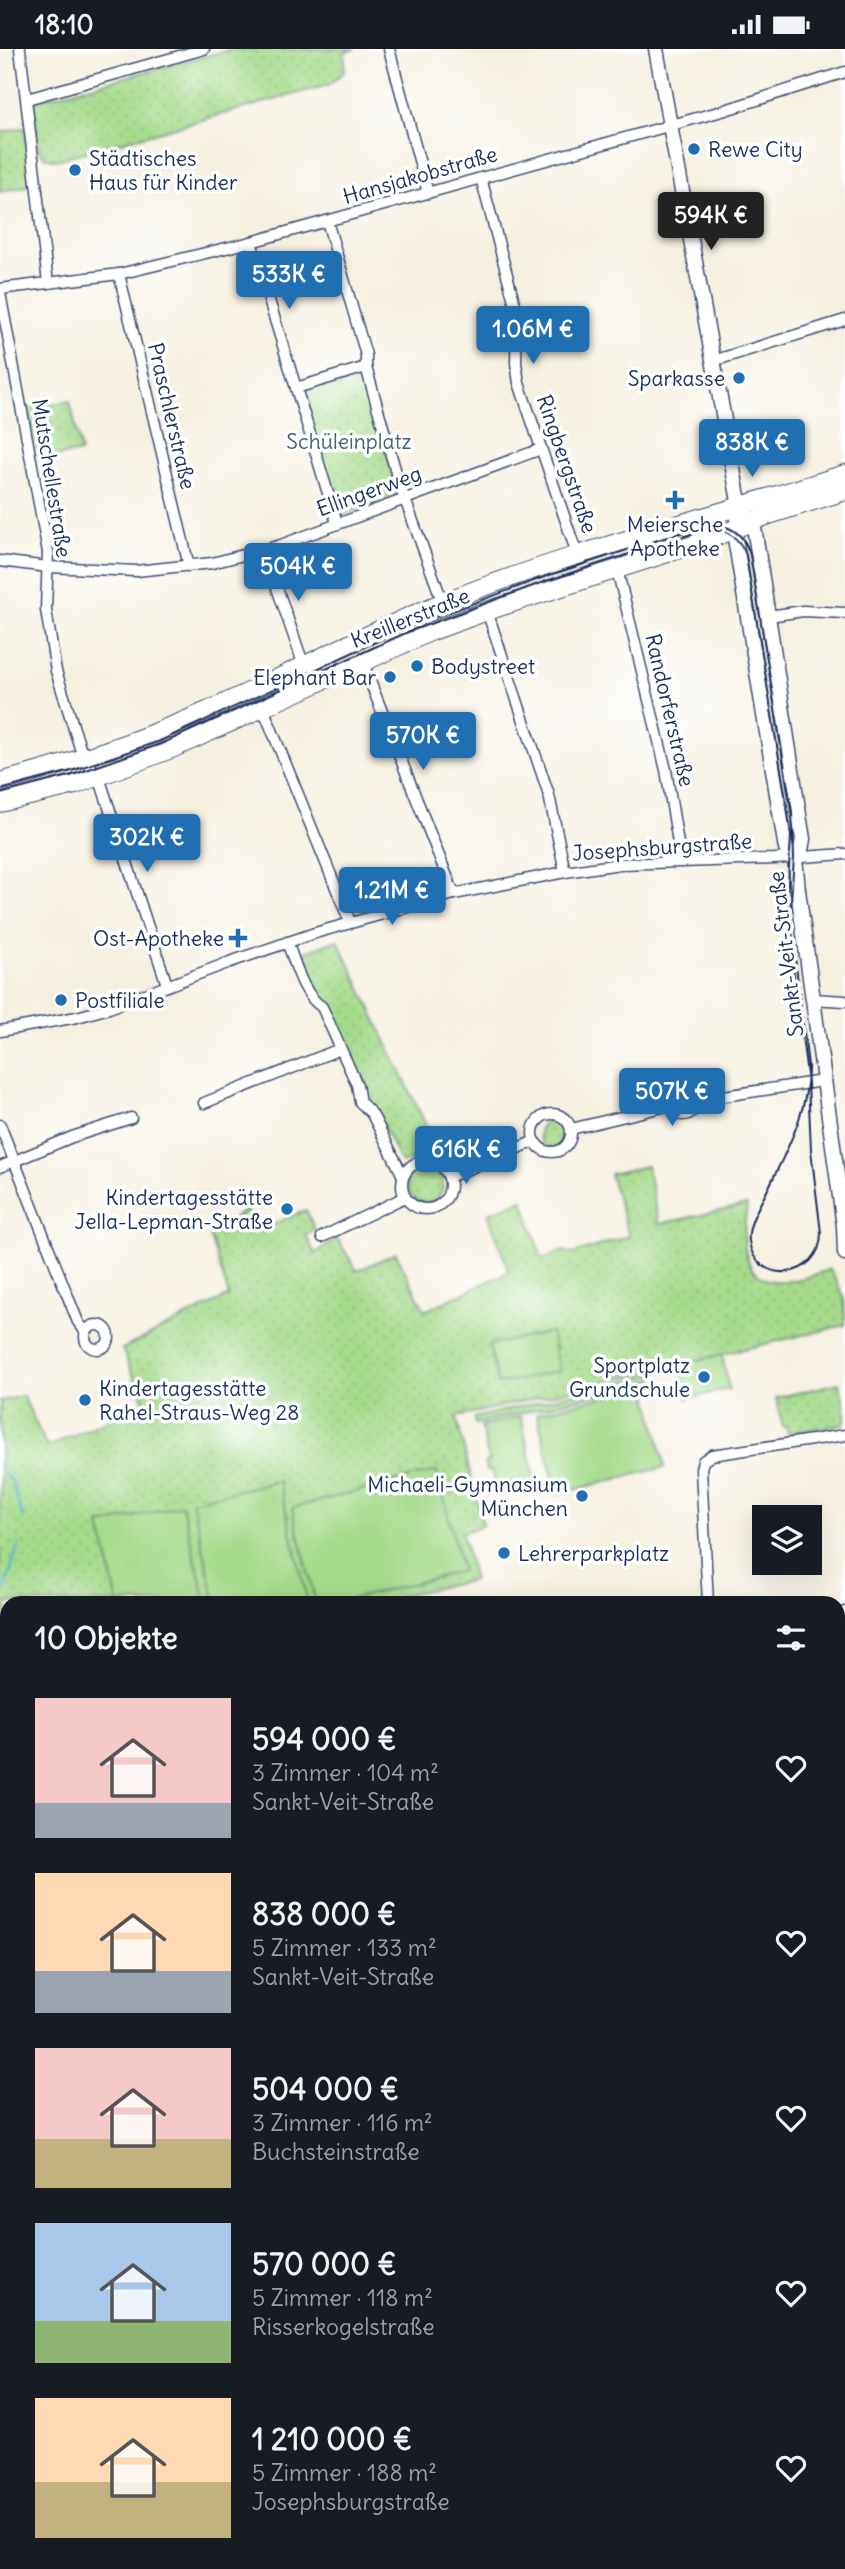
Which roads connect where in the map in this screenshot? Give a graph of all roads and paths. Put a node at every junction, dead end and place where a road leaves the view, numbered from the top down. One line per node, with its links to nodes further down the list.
1 (20, 49): 6 (street)
2 (204, 49): 6 (street)
3 (388, 49): 9 (street)
4 (656, 49): 7 (street, Sankt-Veit-Straße)
5 (845, 72): 7 (street, Hansjakobstraße)
6 (27, 99): 13 (street)
7 (670, 125): 8 (street, Hansjakobstraße); 16 (street, Sankt-Veit-Straße)
8 (481, 178): 9 (street, Hansjakobstraße); 19 (street, Ringbergstraße)
9 (428, 193): 10 (street, Hansjakobstraße)
10 (327, 221): 11 (street, Hansjakobstraße); 17 (street)
11 (251, 242): 12 (street, Hansjakobstraße); 18 (street)
12 (119, 274): 13 (street, Hansjakobstraße); 30 (street, Praschlerstraße)
13 (48, 283): 14 (street, Hansjakobstraße)
14 (0, 291): 31 (street, Mutschellestraße)
15 (845, 320): 16 (street)
16 (713, 361): 23 (street, Sankt-Veit-Straße)
17 (366, 367): 18 (street); 22 (street)
18 (296, 388): 25 (street)
19 (541, 449): 22 (street, Ellingerweg); 28 (street, Ringbergstraße)
20 (845, 474): 23 (main road, Kreillerstraße)
21 (845, 491): 24 (main road, Kreillerstraße)
22 (405, 498): 25 (street, Ellingerweg); 33 (street)
23 (740, 507): 24 (street, Sankt-Veit-Straße); 26 (street, Sankt-Veit-Straße); 28 (main road, Kreillerstraße)
24 (752, 522): 26 (main road, Kreillerstraße); 36 (street, Sankt-Veit-Straße)
25 (337, 523): 27 (street, Ellingerweg)
26 (735, 530): 32 (main road, Kreillerstraße); 45 (street, Sankt-Veit-Straße)
27 (264, 550): 30 (street, Ellingerweg); 38 (street)
28 (578, 557): 33 (main road, Kreillerstraße)
29 (0, 561): 31 (street, Ellingerweg)
30 (189, 566): 31 (street, Ellingerweg)
31 (48, 567): 40 (street, Mutschellestraße)
32 (617, 569): 34 (main road, Kreillerstraße); 46 (street, Randorferstraße)
33 (443, 603): 38 (main road, Kreillerstraße)
34 (487, 611): 37 (main road, Kreillerstraße); 47 (street)
35 (845, 613): 36 (street)
36 (769, 616): 45 (street, Sankt-Veit-Straße)
37 (362, 661): 39 (main road, Kreillerstraße); 48 (street)
38 (304, 666): 40 (main road, Kreillerstraße)
39 (263, 708): 41 (main road, Kreillerstraße); 49 (street)
40 (85, 757): 41 (street, Mutschellestraße); 42 (main road, Kreillerstraße)
41 (97, 777): 43 (main road, Kreillerstraße); 51 (street, Mutschellestraße)
42 (0, 782)
43 (0, 803)
44 (844, 851): 45 (street, Josephsburgstraße)
45 (795, 858): 46 (street, Josephsburgstraße); 52 (street, Sankt-Veit-Straße)
46 (681, 861): 47 (street, Josephsburgstraße)
47 (565, 871): 48 (street, Josephsburgstraße)
48 (454, 894): 49 (street, Josephsburgstraße)
49 (350, 922): 50 (street, Josephsburgstraße)
50 (287, 942): 51 (street, Josephsburgstraße); 55 (street)
51 (167, 985): 54 (street, Josephsburgstraße)
52 (812, 999): 53 (street); 56 (street, Sankt-Veit-Straße)
53 (845, 1001)
54 (0, 1031)
55 (340, 1049): 58 (street); 66 (street)
56 (823, 1081): 57 (street); 70 (street, Sankt-Veit-Straße)
57 (697, 1100): 59 (street); 59 (street)
58 (204, 1103)
59 (671, 1105): 62 (street)
60 (131, 1118): 64 (street)
61 (0, 1125): 64 (street)
62 (571, 1129): 63 (street); 63 (street)
63 (535, 1141): 67 (street)
64 (15, 1161): 65 (street); 71 (street)
65 (0, 1167)
66 (403, 1177): 67 (street); 68 (street)
67 (449, 1177): 68 (street)
68 (405, 1197): 69 (street)
69 (322, 1237)
70 (845, 1250)
71 (86, 1332)
72 (845, 1434): 73 (street)
73 (708, 1596)

